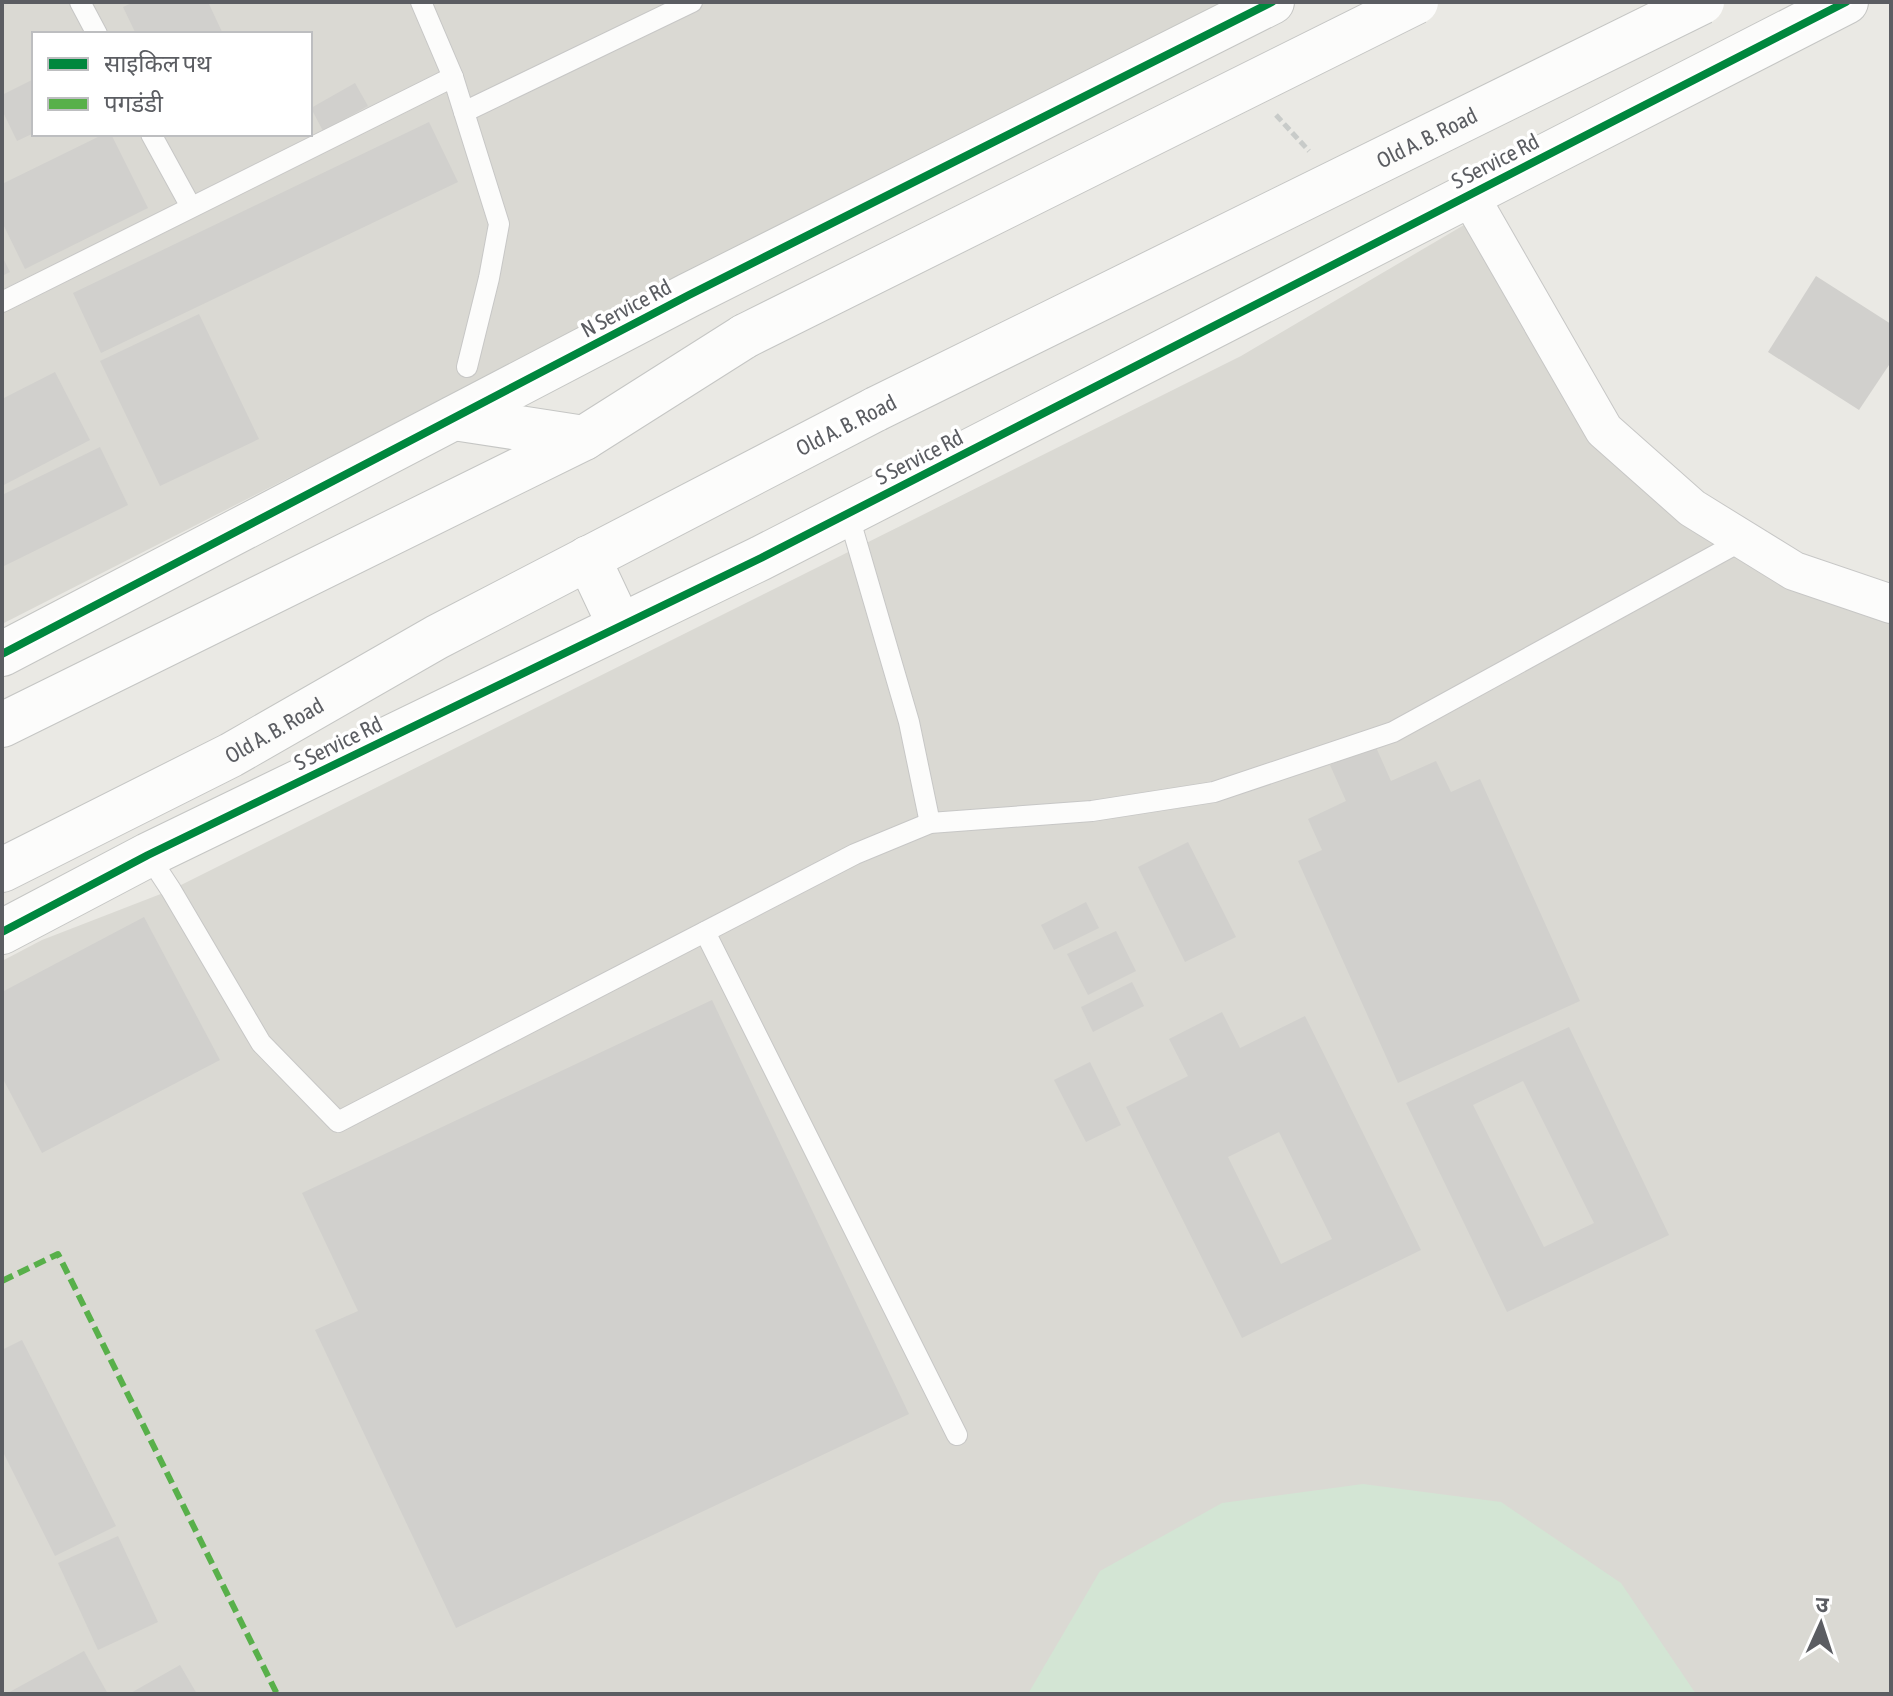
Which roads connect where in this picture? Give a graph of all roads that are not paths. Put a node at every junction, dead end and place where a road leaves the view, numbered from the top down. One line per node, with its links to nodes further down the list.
1 (80, 2): 8 (lane)
2 (421, 2): 9 (lane)
3 (692, 2): 10 (lane)
4 (1416, 2): 17 (street, bridge)
5 (1702, 2): 20 (street, Old A. B. Road, bridge)
6 (1846, 2): 12 (street, S Service Rd)
7 (1265, 3): 16 (street, N Service Rd)
8 (96, 32)
9 (453, 77): 10 (lane); 13 (lane)
10 (464, 112): 15 (lane)
11 (152, 136): 13 (lane)
12 (1469, 195): 18 (street, S Service Rd); 19 (street)
13 (191, 207): 14 (lane)
14 (2, 302)
15 (467, 367)
16 (454, 418): 17 (street); 23 (street, N Service Rd)
17 (584, 438): 24 (street)
18 (848, 513): 22 (street, S Service Rd); 25 (lane)
19 (1743, 540): 21 (street); 25 (lane)
20 (588, 558): 22 (street); 27 (street, Old A. B. Road)
21 (1891, 604)
22 (620, 626): 26 (street, S Service Rd)
23 (2, 654)
24 (2, 725)
25 (930, 823): 29 (lane)
26 (148, 855): 28 (street, S Service Rd); 29 (lane)
27 (2, 870)
28 (2, 932)
29 (705, 932): 30 (lane)
30 (957, 1435)

